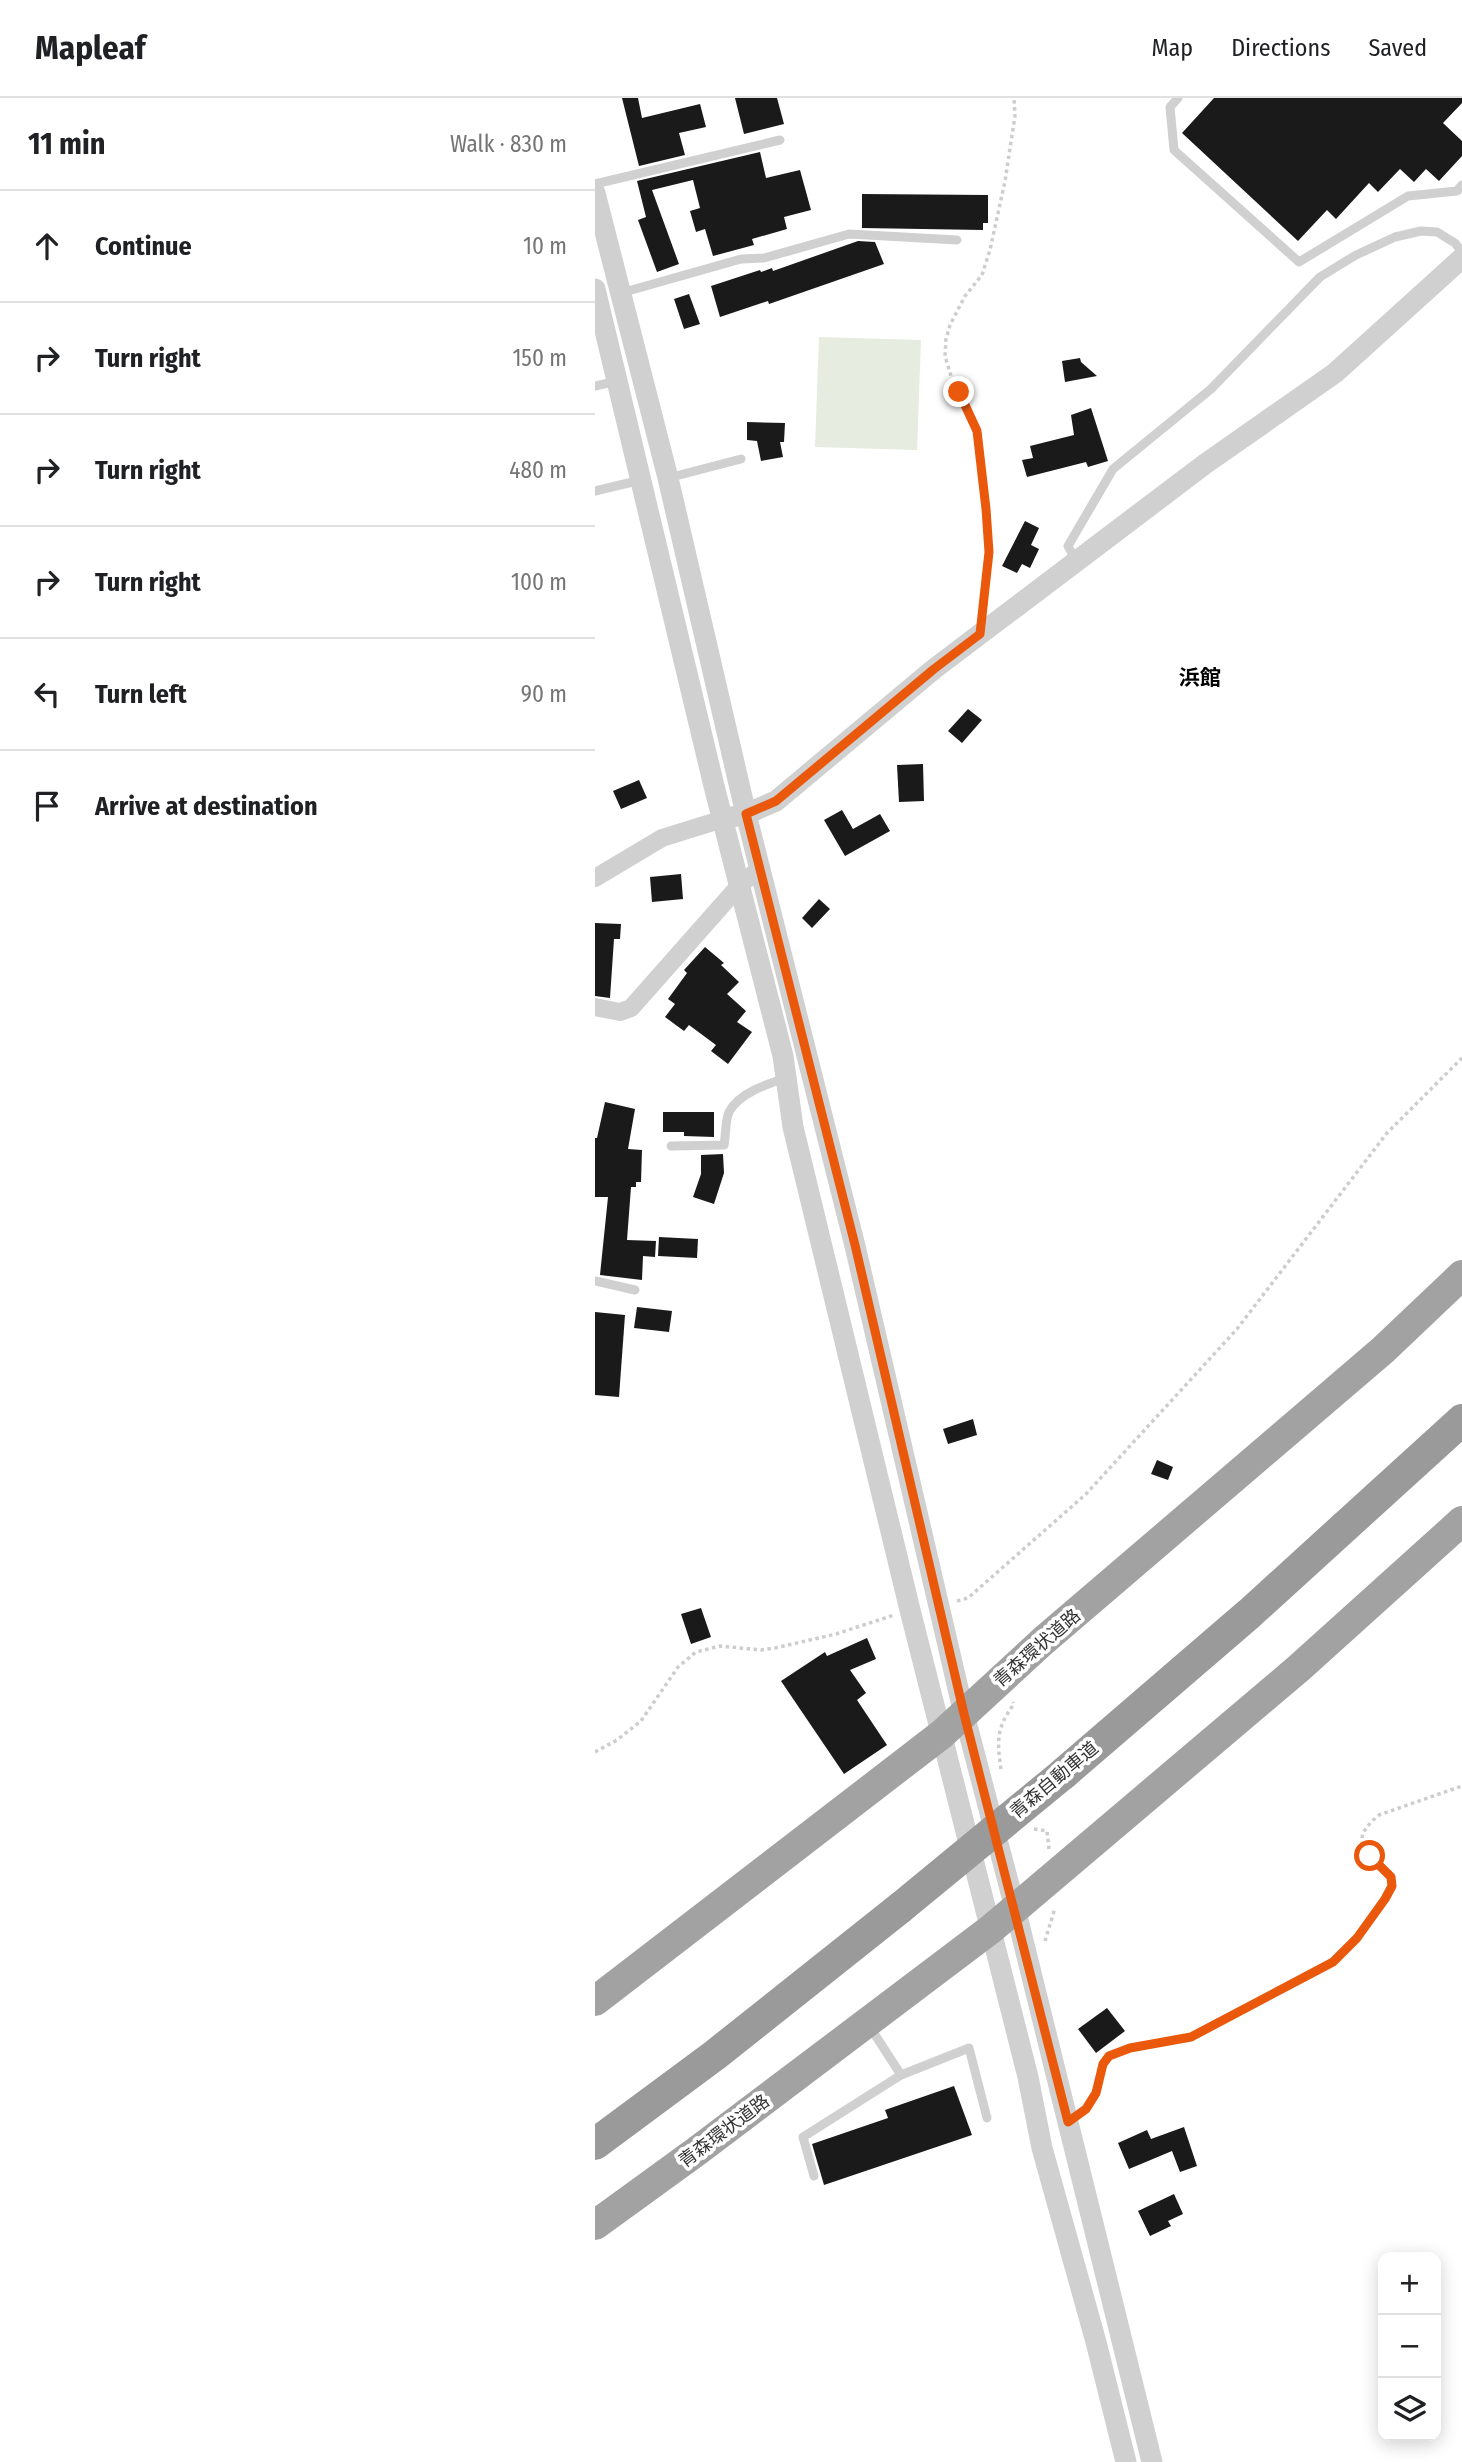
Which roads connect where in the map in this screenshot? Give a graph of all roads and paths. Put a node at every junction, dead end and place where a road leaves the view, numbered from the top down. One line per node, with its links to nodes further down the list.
1 (1014, 98): 19 (path)
2 (1178, 98): 5 (lane)
3 (779, 140): 4 (lane)
4 (595, 184)
5 (1462, 185)
6 (595, 193): 11 (street)
7 (957, 240): 11 (lane)
8 (1462, 252): 18 (lane)
9 (1462, 258): 18 (street)
10 (595, 289): 12 (street)
11 (621, 293): 15 (street)
12 (618, 381): 13 (lane); 16 (street)
13 (595, 386)
14 (741, 459): 15 (lane)
15 (668, 478): 20 (street)
16 (642, 480): 17 (lane); 21 (street)
17 (595, 491)
18 (1076, 561): 19 (street)
19 (980, 634): 20 (street)
20 (746, 814): 21 (street); 22 (street)
21 (723, 818): 23 (street); 24 (street)
22 (759, 869): 24 (street); 34 (street)
23 (595, 878)
24 (739, 886): 25 (street); 27 (street)
25 (595, 1007)
26 (1462, 1058): 34 (path)
27 (786, 1078): 28 (lane); 35 (street)
28 (671, 1146)
29 (1462, 1275): 36 (highway, 青森環状道路)
30 (595, 1282): 31 (lane)
31 (635, 1290)
32 (1462, 1420): 47 (highway, 青森自動車道, bridge)
33 (1462, 1521): 40 (highway, 青森環状道路)
34 (938, 1606): 36 (street)
35 (910, 1610): 37 (street); 38 (path)
36 (964, 1714): 37 (highway, 青森環状道路); 40 (street)
37 (941, 1734): 41 (street); 42 (highway, 青森環状道路)
38 (595, 1752)
39 (1462, 1786): 46 (path)
40 (1015, 1908): 41 (highway, 青森環状道路); 46 (street)
41 (991, 1929): 43 (highway, 青森環状道路); 50 (street)
42 (595, 2001)
43 (867, 2023): 44 (lane); 49 (highway, 青森環状道路)
44 (901, 2075): 45 (lane); 48 (lane)
45 (987, 2118)
46 (1068, 2122): 51 (street)
47 (595, 2144)
48 (814, 2176)
49 (595, 2225)
50 (1126, 2462)
51 (1152, 2462)

